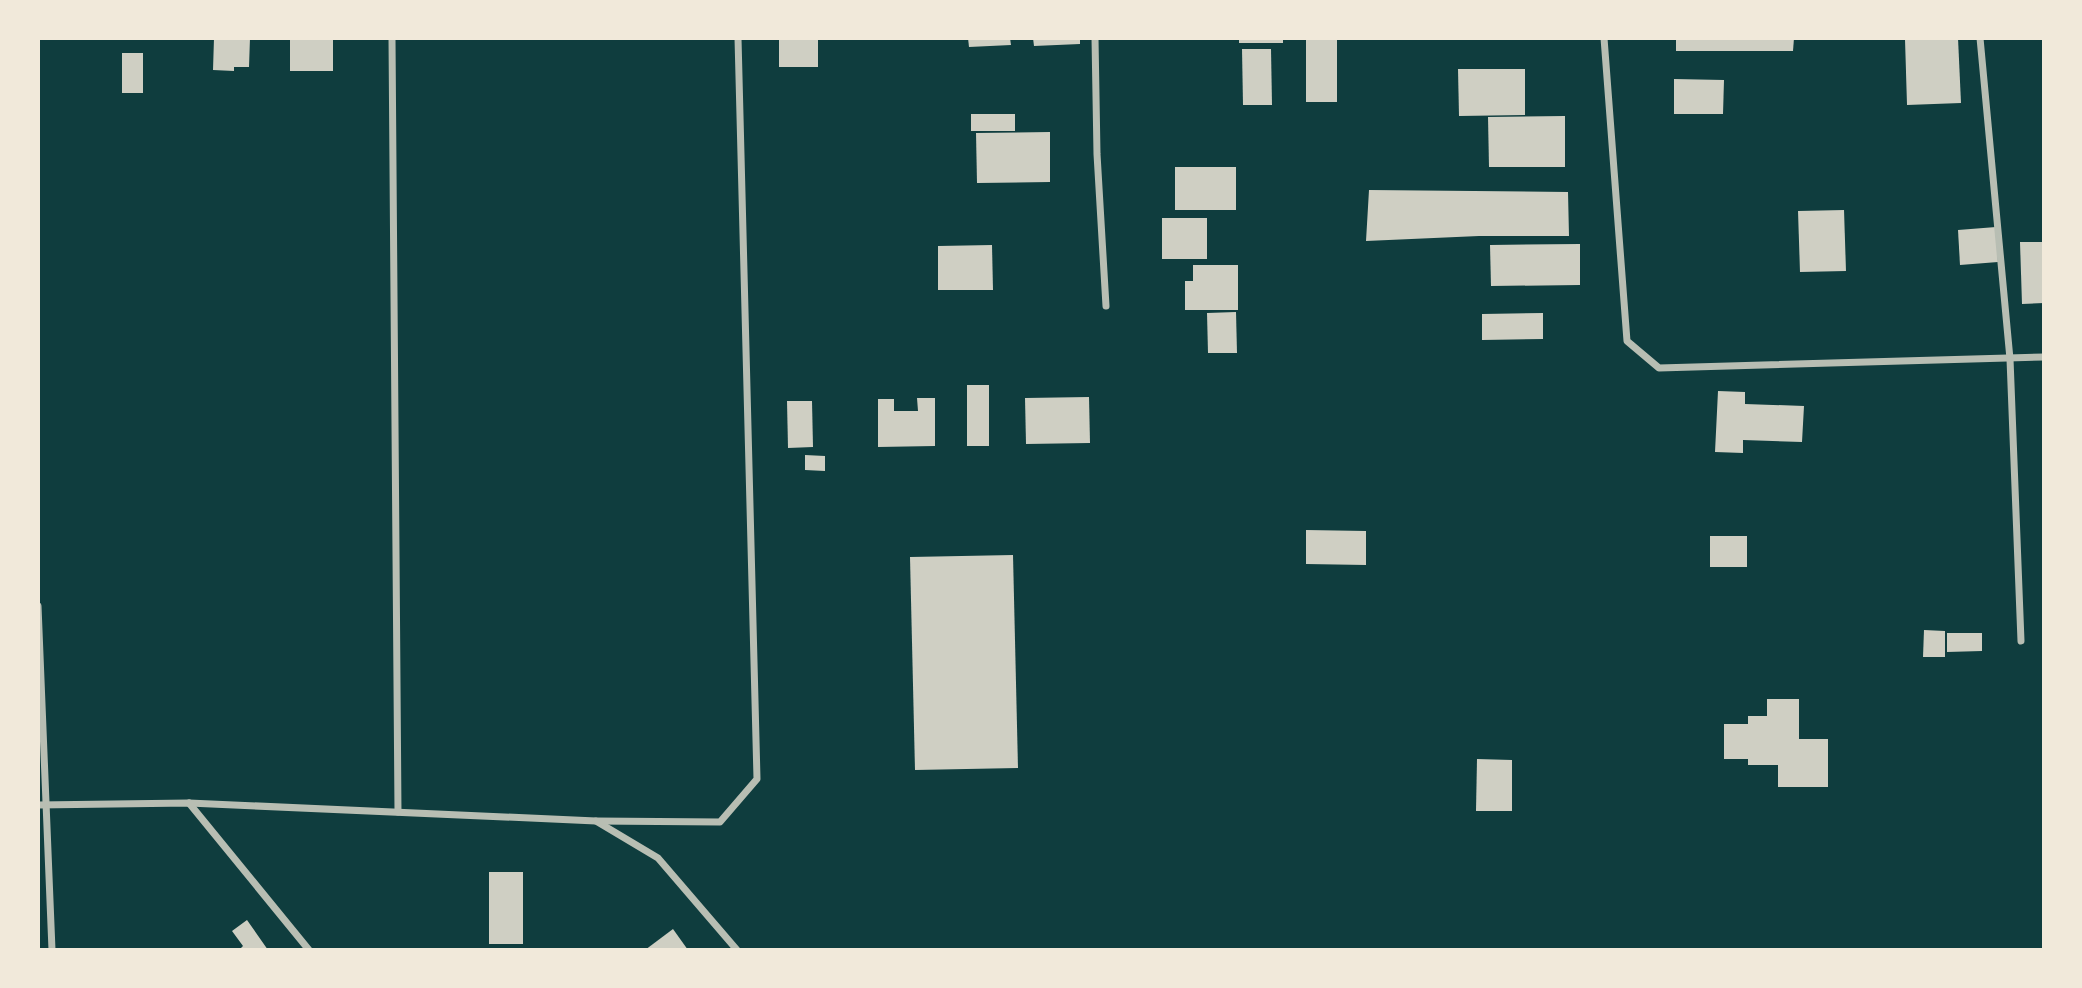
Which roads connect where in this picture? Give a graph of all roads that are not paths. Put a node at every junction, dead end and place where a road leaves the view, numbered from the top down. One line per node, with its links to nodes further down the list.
1 (392, 38): 13 (street)
2 (738, 38): 14 (street)
3 (1096, 38): 6 (street)
4 (1604, 38): 8 (street)
5 (1980, 38): 8 (street)
6 (1106, 306)
7 (2043, 357): 8 (street)
8 (2010, 359): 10 (street)
9 (38, 606): 12 (street)
10 (2021, 641)
11 (189, 803): 12 (street); 13 (street); 16 (street)
12 (42, 805): 15 (street)
13 (398, 813): 14 (street)
14 (596, 821): 17 (street)
15 (52, 950)
16 (309, 950)
17 (737, 950)

